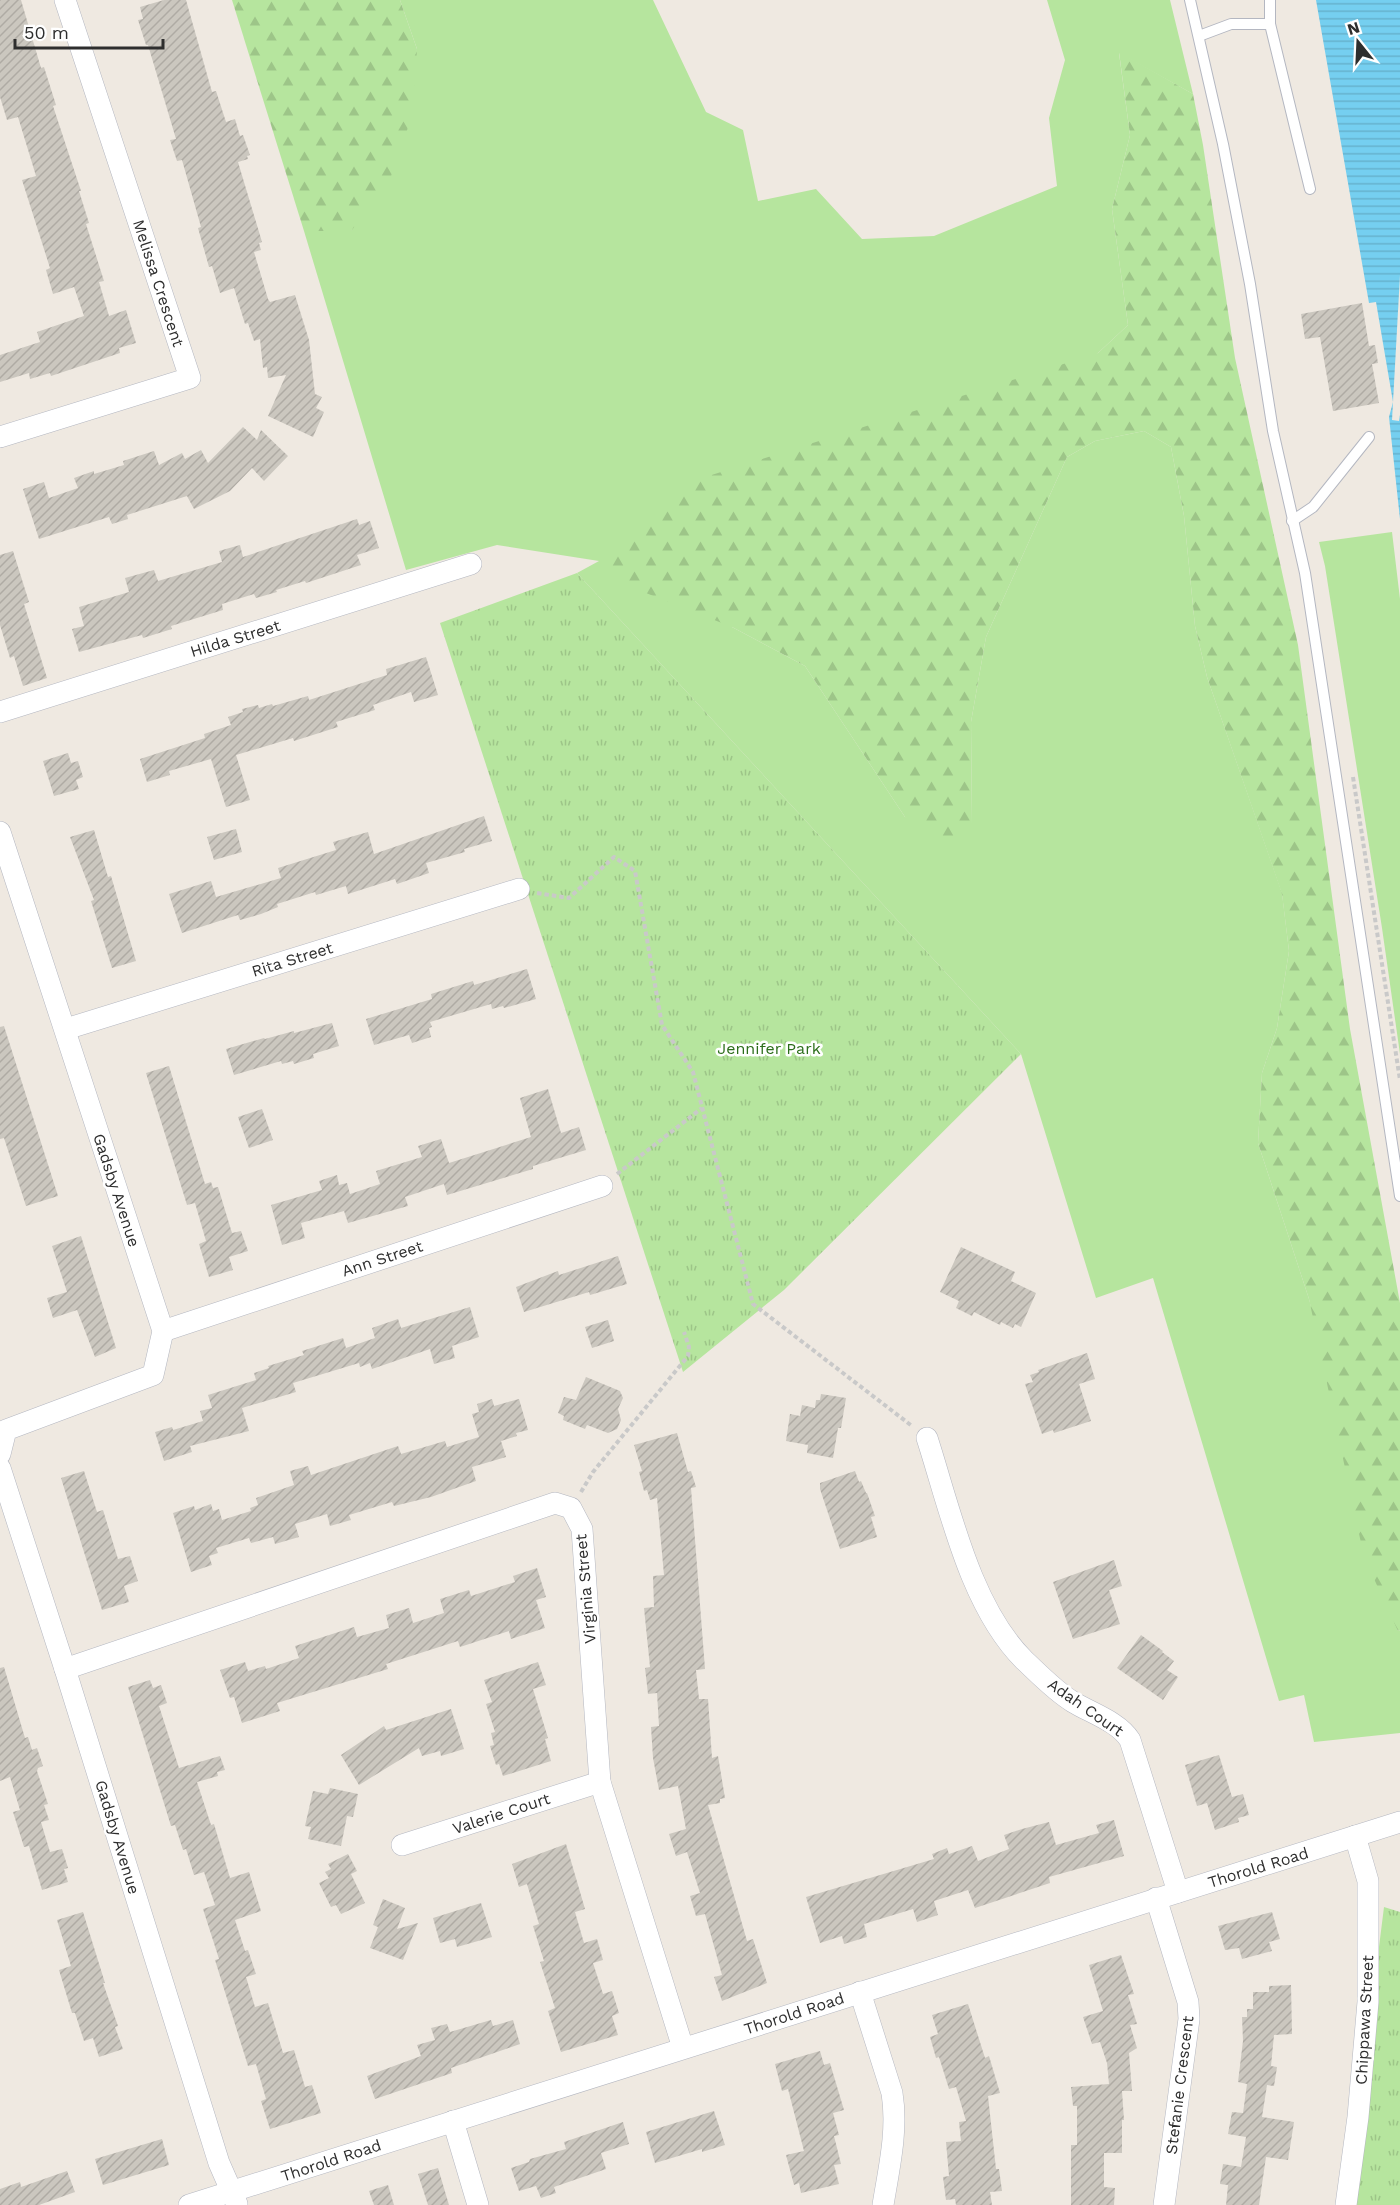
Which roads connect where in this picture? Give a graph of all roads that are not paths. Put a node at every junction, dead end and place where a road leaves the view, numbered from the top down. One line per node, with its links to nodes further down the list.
1 (65, 0): 8 (street, Melissa Crescent)
2 (1190, 0): 5 (lane)
3 (1270, 0): 4 (lane)
4 (1270, 24): 5 (lane); 6 (lane)
5 (1198, 36): 9 (lane)
6 (1310, 189)
7 (1369, 436): 9 (lane)
8 (0, 437)
9 (1292, 521): 16 (lane)
10 (471, 564): 11 (street, Hilda Street)
11 (0, 712)
12 (0, 832): 14 (street, Gadsby Avenue)
13 (519, 890): 14 (street, Rita Street)
14 (66, 1029): 17 (street, Gadsby Avenue)
15 (602, 1186): 17 (street, Ann Street)
16 (1400, 1196)
17 (163, 1331): 19 (street)
18 (927, 1438): 26 (street, Adah Court)
19 (0, 1454)
20 (0, 1468): 21 (street, Gadsby Avenue)
21 (65, 1669): 22 (street, Virginia Street); 31 (street, Gadsby Avenue)
22 (600, 1782): 25 (street, Valerie Court); 29 (street, Virginia Street)
23 (1400, 1822): 24 (street, Thorold Road)
24 (1354, 1836): 26 (street, Thorold Road); 36 (street, Chippawa Street)
25 (402, 1845)
26 (1178, 1892): 27 (street, Thorold Road)
27 (1156, 1898): 28 (street, Thorold Road); 35 (street, Stefanie Crescent)
28 (860, 1992): 29 (street, Thorold Road); 34 (street)
29 (683, 2049): 30 (street, Thorold Road)
30 (453, 2121): 31 (street, Thorold Road); 33 (street)
31 (235, 2198): 32 (street, Thorold Road)
32 (189, 2205)
33 (478, 2205)
34 (883, 2205)
35 (1164, 2205)
36 (1346, 2205)

